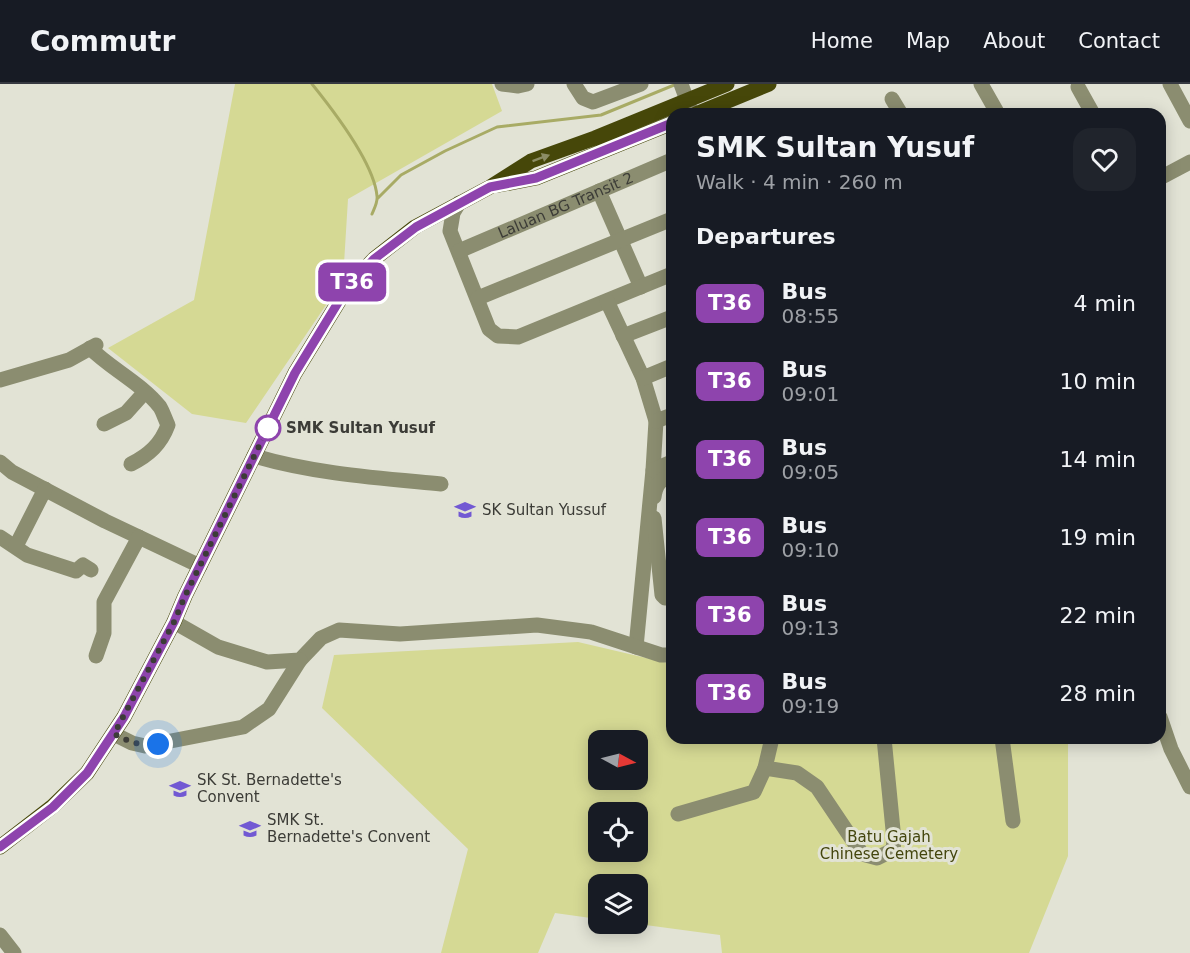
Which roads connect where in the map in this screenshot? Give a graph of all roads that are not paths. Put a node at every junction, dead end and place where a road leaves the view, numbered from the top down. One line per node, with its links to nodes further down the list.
1 (502, 84): 2 (street)
2 (527, 84)
3 (574, 84): 4 (street)
4 (641, 84)
5 (681, 84): 13 (street)
6 (727, 84): 11 (main road)
7 (769, 84): 16 (main road)
8 (981, 84): 18 (street)
9 (1170, 84): 21 (street)
10 (1078, 87): 19 (street)
11 (704, 88): 14 (main road); 15 (street)
12 (892, 99): 17 (street)
13 (692, 108)
14 (693, 108)
15 (711, 108)
16 (718, 108)
17 (897, 108)
18 (995, 108)
19 (1090, 108)
20 (666, 117): 26 (main road, one-way to 20)
21 (1190, 121)
22 (666, 125): 26 (main road)
23 (1190, 162): 25 (street)
24 (666, 163): 27 (street, Laluan BG Transit 2)
25 (1166, 175)
26 (490, 187): 28 (main road)
27 (599, 191): 32 (street); 33 (street, Laluan BG Transit 2)
28 (459, 203): 30 (main road); 31 (street)
29 (666, 221): 32 (street)
30 (423, 223): 31 (street); 47 (main road)
31 (450, 231): 33 (street)
32 (621, 240): 35 (street); 36 (street)
33 (459, 251): 36 (street)
34 (666, 277): 35 (street)
35 (641, 287): 37 (street)
36 (478, 298): 37 (street)
37 (607, 301): 39 (street)
38 (666, 319): 39 (street)
39 (623, 336): 41 (street)
40 (666, 368): 41 (street)
41 (643, 378): 45 (street)
42 (0, 380): 43 (street)
43 (144, 393): 46 (street); 49 (street)
44 (666, 417): 45 (street)
45 (656, 421): 51 (street)
46 (104, 424)
47 (254, 456): 53 (street); 59 (main road)
48 (0, 462): 54 (street)
49 (130, 464)
50 (666, 465): 51 (street)
51 (653, 470): 55 (street)
52 (666, 478): 55 (street)
53 (441, 484)
54 (45, 489): 57 (street); 58 (street)
55 (651, 514): 61 (street); 63 (street)
56 (0, 537): 58 (street)
57 (139, 537): 59 (street); 65 (street)
58 (16, 546): 60 (street)
59 (200, 566): 62 (main road)
60 (91, 570)
61 (666, 598)
62 (174, 622): 66 (street); 68 (main road)
63 (636, 647): 64 (street); 66 (street)
64 (666, 655)
65 (96, 656)
66 (300, 660): 68 (street)
67 (1166, 733): 73 (street)
68 (114, 734): 76 (main road)
69 (771, 744): 72 (street)
70 (885, 744): 72 (street)
71 (1003, 744): 75 (street)
72 (765, 768): 74 (street)
73 (1190, 787)
74 (678, 814)
75 (1013, 821)
76 (0, 847)
77 (0, 937): 78 (street)
78 (14, 953)

